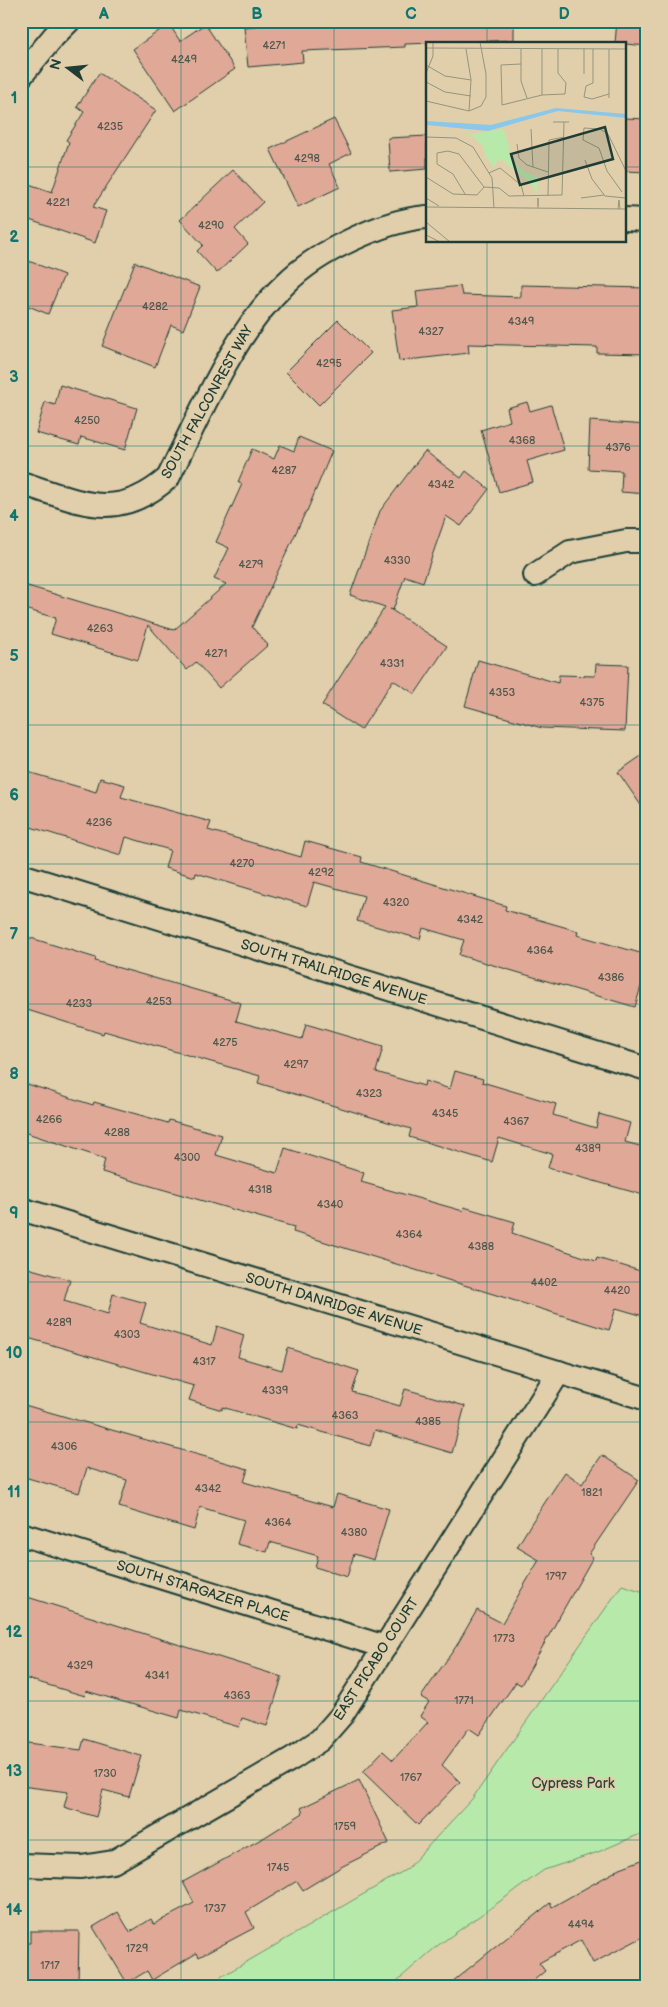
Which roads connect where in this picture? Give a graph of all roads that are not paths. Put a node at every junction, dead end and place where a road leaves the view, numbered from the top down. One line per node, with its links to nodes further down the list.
1 (69, 21): 2 (street)
2 (21, 76)
3 (426, 217): 6 (street, SOUTH FALCONREST WAY)
4 (626, 219): 5 (street)
5 (647, 220)
6 (21, 483)
7 (647, 541): 8 (street)
8 (535, 575)
9 (21, 875): 10 (street, SOUTH TRAILRIDGE AVENUE)
10 (647, 1069)
11 (21, 1209): 12 (street, SOUTH DANRIDGE AVENUE)
12 (559, 1372): 13 (street, SOUTH DANRIDGE AVENUE); 15 (street, EAST PICABO COURT)
13 (647, 1399)
14 (21, 1534): 15 (street, SOUTH STARGAZER PLACE)
15 (385, 1647): 16 (street, EAST PICABO COURT)
16 (21, 1865)

